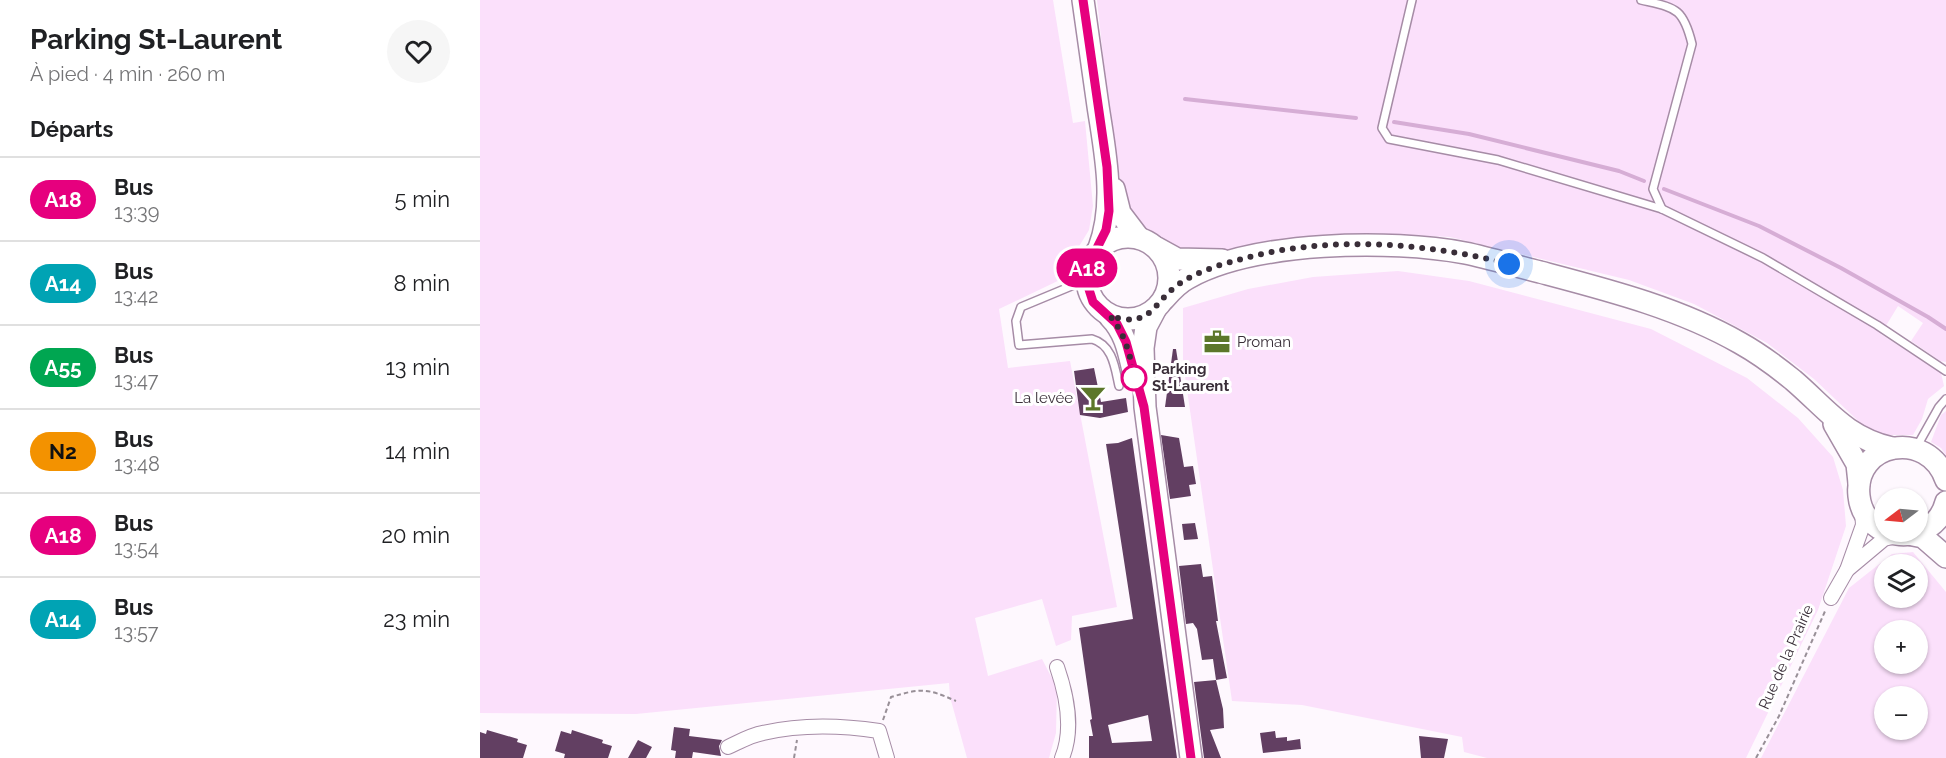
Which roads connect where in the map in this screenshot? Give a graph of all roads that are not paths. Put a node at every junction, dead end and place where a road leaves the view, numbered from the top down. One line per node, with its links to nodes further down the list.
1 (1083, 0): 4 (main road)
2 (1412, 0): 5 (lane)
3 (1641, 0): 5 (lane)
4 (1107, 167): 6 (main road); 7 (main road)
5 (1662, 209): 12 (lane)
6 (1148, 243): 7 (main road); 8 (main road); 10 (main road)
7 (1099, 248): 9 (main road)
8 (1237, 260): 10 (main road); 16 (main road)
9 (1086, 280): 11 (main road); 13 (lane)
10 (1159, 304): 11 (main road); 15 (main road)
11 (1110, 316): 15 (main road)
12 (1946, 371)
13 (1119, 386)
14 (1946, 399): 18 (lane)
15 (1144, 407): 34 (main road)
16 (1829, 415): 17 (main road); 20 (main road)
17 (1892, 448): 18 (main road); 20 (main road)
18 (1916, 449): 19 (main road)
19 (1946, 480)
20 (1859, 483): 21 (main road)
21 (1862, 507): 23 (main road); 28 (street, Rue de la Prairie)
22 (1944, 517): 24 (main road)
23 (1874, 524)
24 (1928, 527)
25 (1928, 541): 27 (main road)
26 (1880, 542): 28 (street, Rue de la Prairie)
27 (1946, 557)
28 (1847, 570): 29 (street, Rue de la Prairie)
29 (1831, 598)
30 (1057, 667): 33 (street)
31 (728, 747): 32 (street)
32 (886, 758)
33 (1062, 758)
34 (1191, 758)

